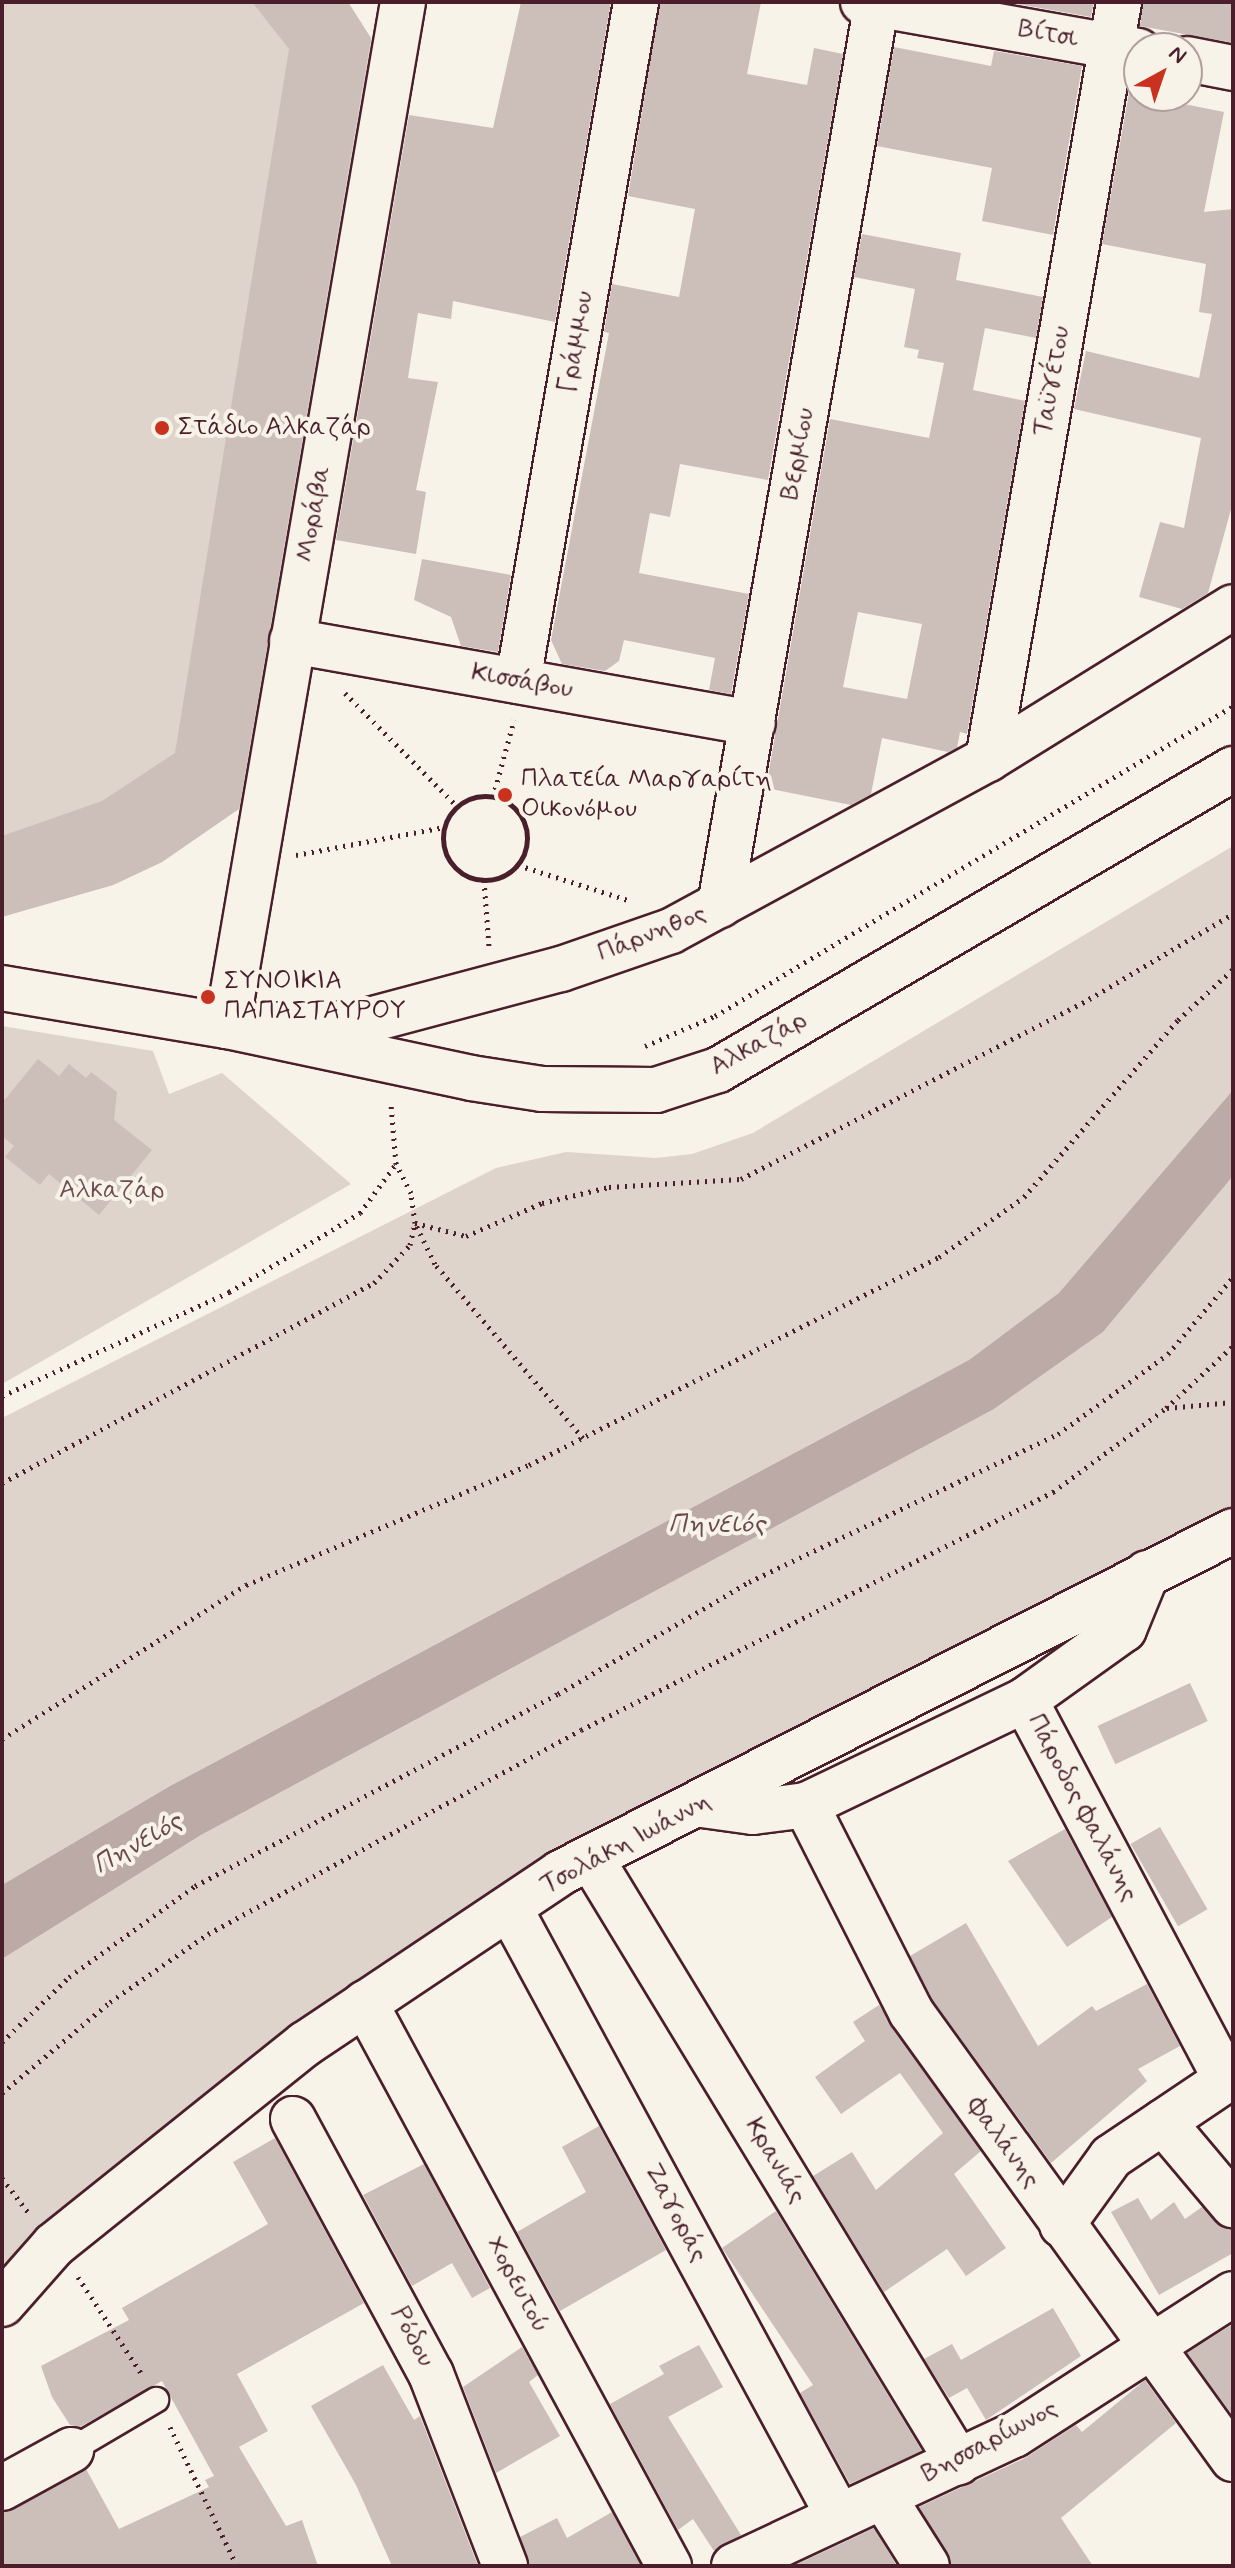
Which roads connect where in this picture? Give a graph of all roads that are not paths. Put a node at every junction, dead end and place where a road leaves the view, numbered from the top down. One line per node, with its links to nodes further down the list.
1 (403, 2): 11 (street, Μοράβα)
2 (636, 2): 12 (street, Γράμμου)
3 (1119, 2): 5 (street, Ταϋγέτου)
4 (872, 3): 6 (street, Βίτσι); 13 (street, Βερμίου)
5 (1123, 33)
6 (1123, 48)
7 (1123, 58): 14 (street, Ταϋγέτου)
8 (1203, 62): 9 (street)
9 (1233, 68)
10 (1233, 607): 14 (street, Πάρνηθος)
11 (292, 641): 12 (street, Κισσάβου); 18 (street, Μοράβα)
12 (517, 696): 13 (street, Κισσάβου)
13 (753, 723): 16 (street, Βερμίου)
14 (988, 759): 16 (street, Πάρνηθος)
15 (1233, 769): 18 (street, Αλκαζάρ)
16 (720, 905): 18 (street, Πάρνηθος)
17 (2, 988): 18 (street, Πάρνηθος)
18 (227, 1026)
19 (1233, 1531): 20 (street, Τσολάκη Ιωάννη)
20 (1147, 1573): 21 (street, Πάροδος Φαλάνης); 22 (street, Τσολάκη Ιωάννη)
21 (1025, 1700): 23 (street); 27 (street, Πάροδος Φαλάνης)
22 (702, 1805): 23 (street); 24 (street, Τσολάκη Ιωάννη)
23 (806, 1805): 31 (street, Φαλάνης)
24 (592, 1860): 25 (street, Τσολάκη Ιωάννη); 38 (street, Κρανιάς)
25 (510, 1909): 26 (street, Τσολάκη Ιωάννη); 41 (street, Ζαγοράς)
26 (365, 2003): 33 (street, Τσολάκη Ιωάννη); 43 (street, Χορευτού)
27 (1229, 2077): 29 (street, Πάροδος Φαλάνης)
28 (293, 2119): 42 (street, Ρόδου)
29 (1163, 2122): 30 (street); 31 (street, Πάροδος Φαλάνης)
30 (1233, 2205)
31 (1062, 2225): 34 (street, Φαλάνης)
32 (1232, 2297): 34 (street, Βησσαρίωνος)
33 (2, 2304)
34 (1150, 2345): 37 (street, Φαλάνης); 38 (street, Βησσαρίωνος)
35 (156, 2400): 36 (lane)
36 (71, 2450): 39 (street)
37 (1233, 2459)
38 (958, 2462): 40 (street, Βησσαρίωνος)
39 (2, 2488)
40 (884, 2498): 41 (street, Βησσαρίωνος); 45 (street)
41 (839, 2517): 44 (street, Βησσαρίωνος)
42 (505, 2566)
43 (669, 2566)
44 (734, 2566)
45 (927, 2566)

